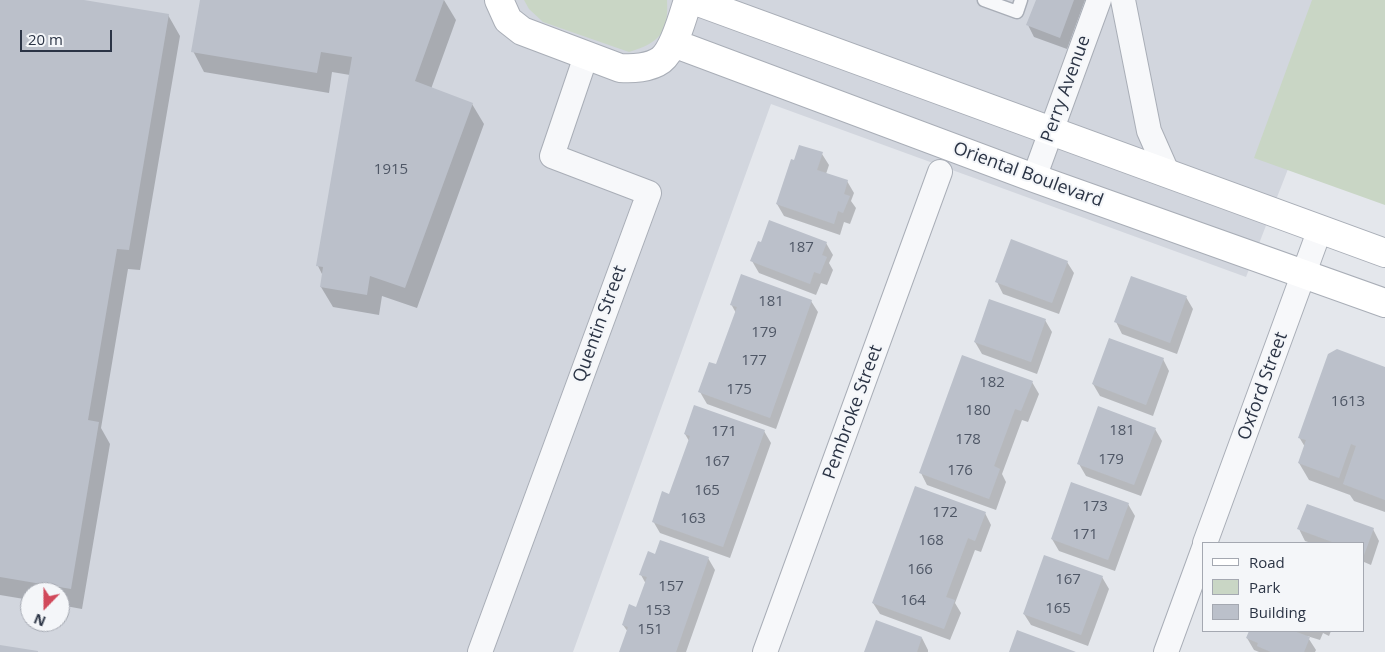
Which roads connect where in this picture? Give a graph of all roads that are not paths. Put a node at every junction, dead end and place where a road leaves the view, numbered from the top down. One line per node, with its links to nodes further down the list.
1 (499, 0): 9 (street)
2 (688, 0): 8 (street)
3 (693, 0): 10 (street)
4 (984, 0): 5 (lane)
5 (1021, 0)
6 (1099, 0): 10 (street, Perry Avenue)
7 (1123, 0): 12 (street)
8 (673, 43): 9 (street); 13 (street, Oriental Boulevard)
9 (586, 56): 20 (street, Quentin Street)
10 (1051, 131): 12 (street); 13 (street, Perry Avenue)
11 (940, 172): 21 (street, Pembroke Street)
12 (1168, 174): 14 (street)
13 (1034, 178): 16 (street, Oriental Boulevard)
14 (1320, 229): 15 (street); 16 (street, Oxford Street)
15 (1385, 253)
16 (1304, 275): 17 (street, Oriental Boulevard); 18 (street, Oxford Street)
17 (1385, 303)
18 (1206, 542)
19 (1202, 553): 22 (street)
20 (480, 652)
21 (765, 652)
22 (1166, 652)

